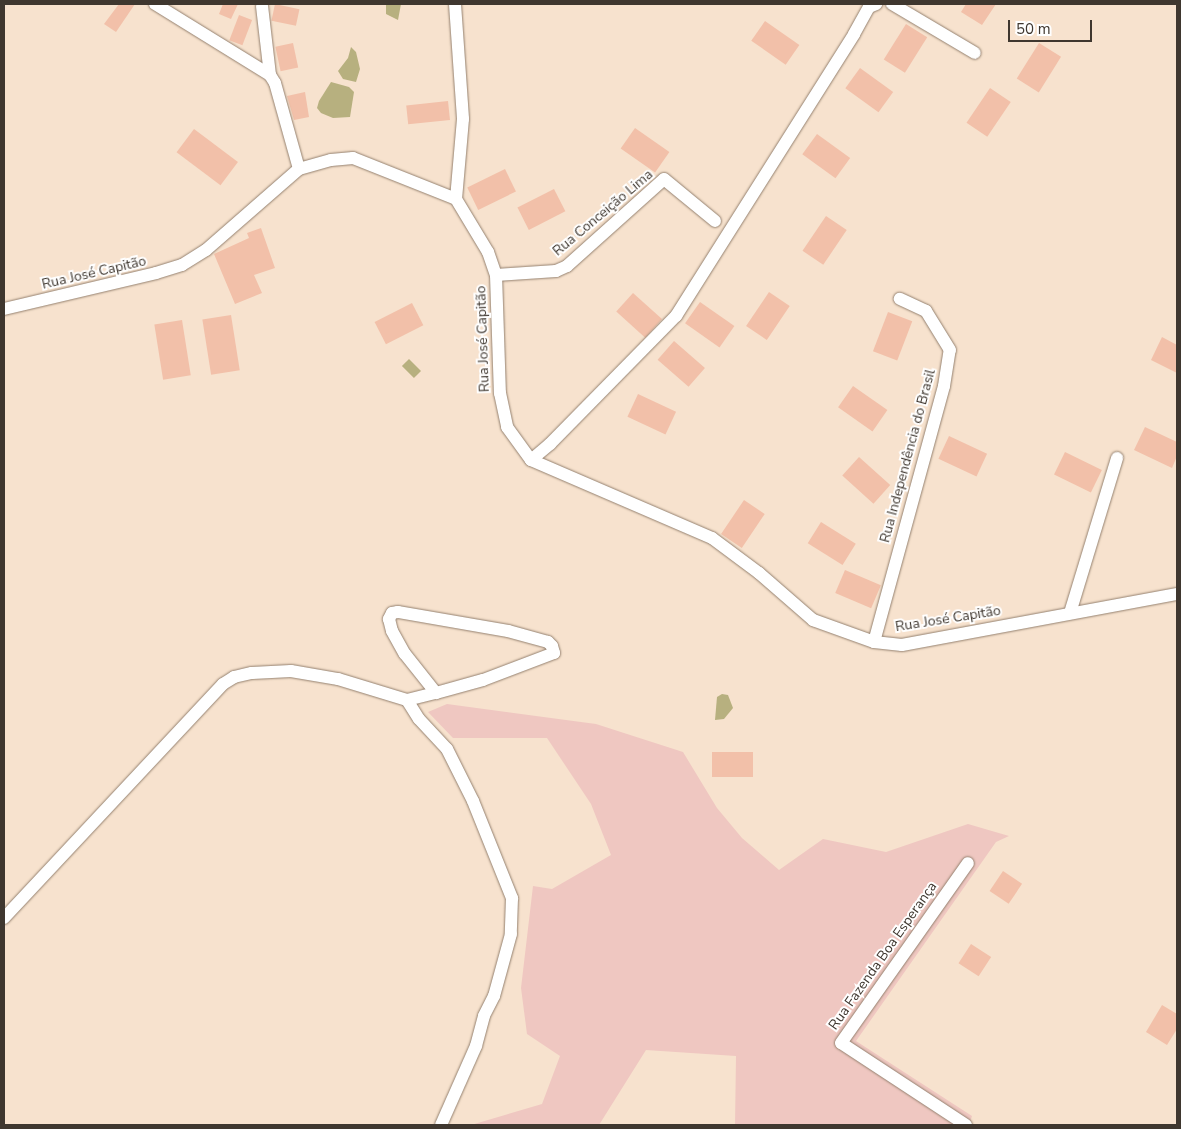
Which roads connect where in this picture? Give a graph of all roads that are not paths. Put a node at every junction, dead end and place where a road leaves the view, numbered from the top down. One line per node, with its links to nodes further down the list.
1 (155, 4): 7 (street)
2 (455, 4): 9 (street)
3 (876, 4): 15 (street)
4 (892, 4): 6 (street)
5 (262, 6): 7 (street)
6 (975, 53)
7 (270, 75): 8 (street)
8 (299, 169): 9 (street, Rua José Capitão); 13 (street, Rua José Capitão)
9 (456, 199): 11 (street, Rua José Capitão)
10 (715, 221): 11 (street, Rua Conceição Lima)
11 (496, 274): 15 (street, Rua José Capitão)
12 (900, 299): 18 (street, Rua Independência do Brasil)
13 (4, 309)
14 (1117, 458): 17 (street)
15 (531, 460): 18 (street, Rua José Capitão)
16 (1176, 589): 17 (street, Rua José Capitão)
17 (1070, 613): 18 (street, Rua José Capitão)
18 (874, 642)
19 (436, 693): 19 (street); 20 (street)
20 (407, 700): 22 (street); 23 (street)
21 (968, 862): 24 (street, Rua Fazenda Boa Esperança)
22 (4, 918)
23 (441, 1125)
24 (966, 1125)

